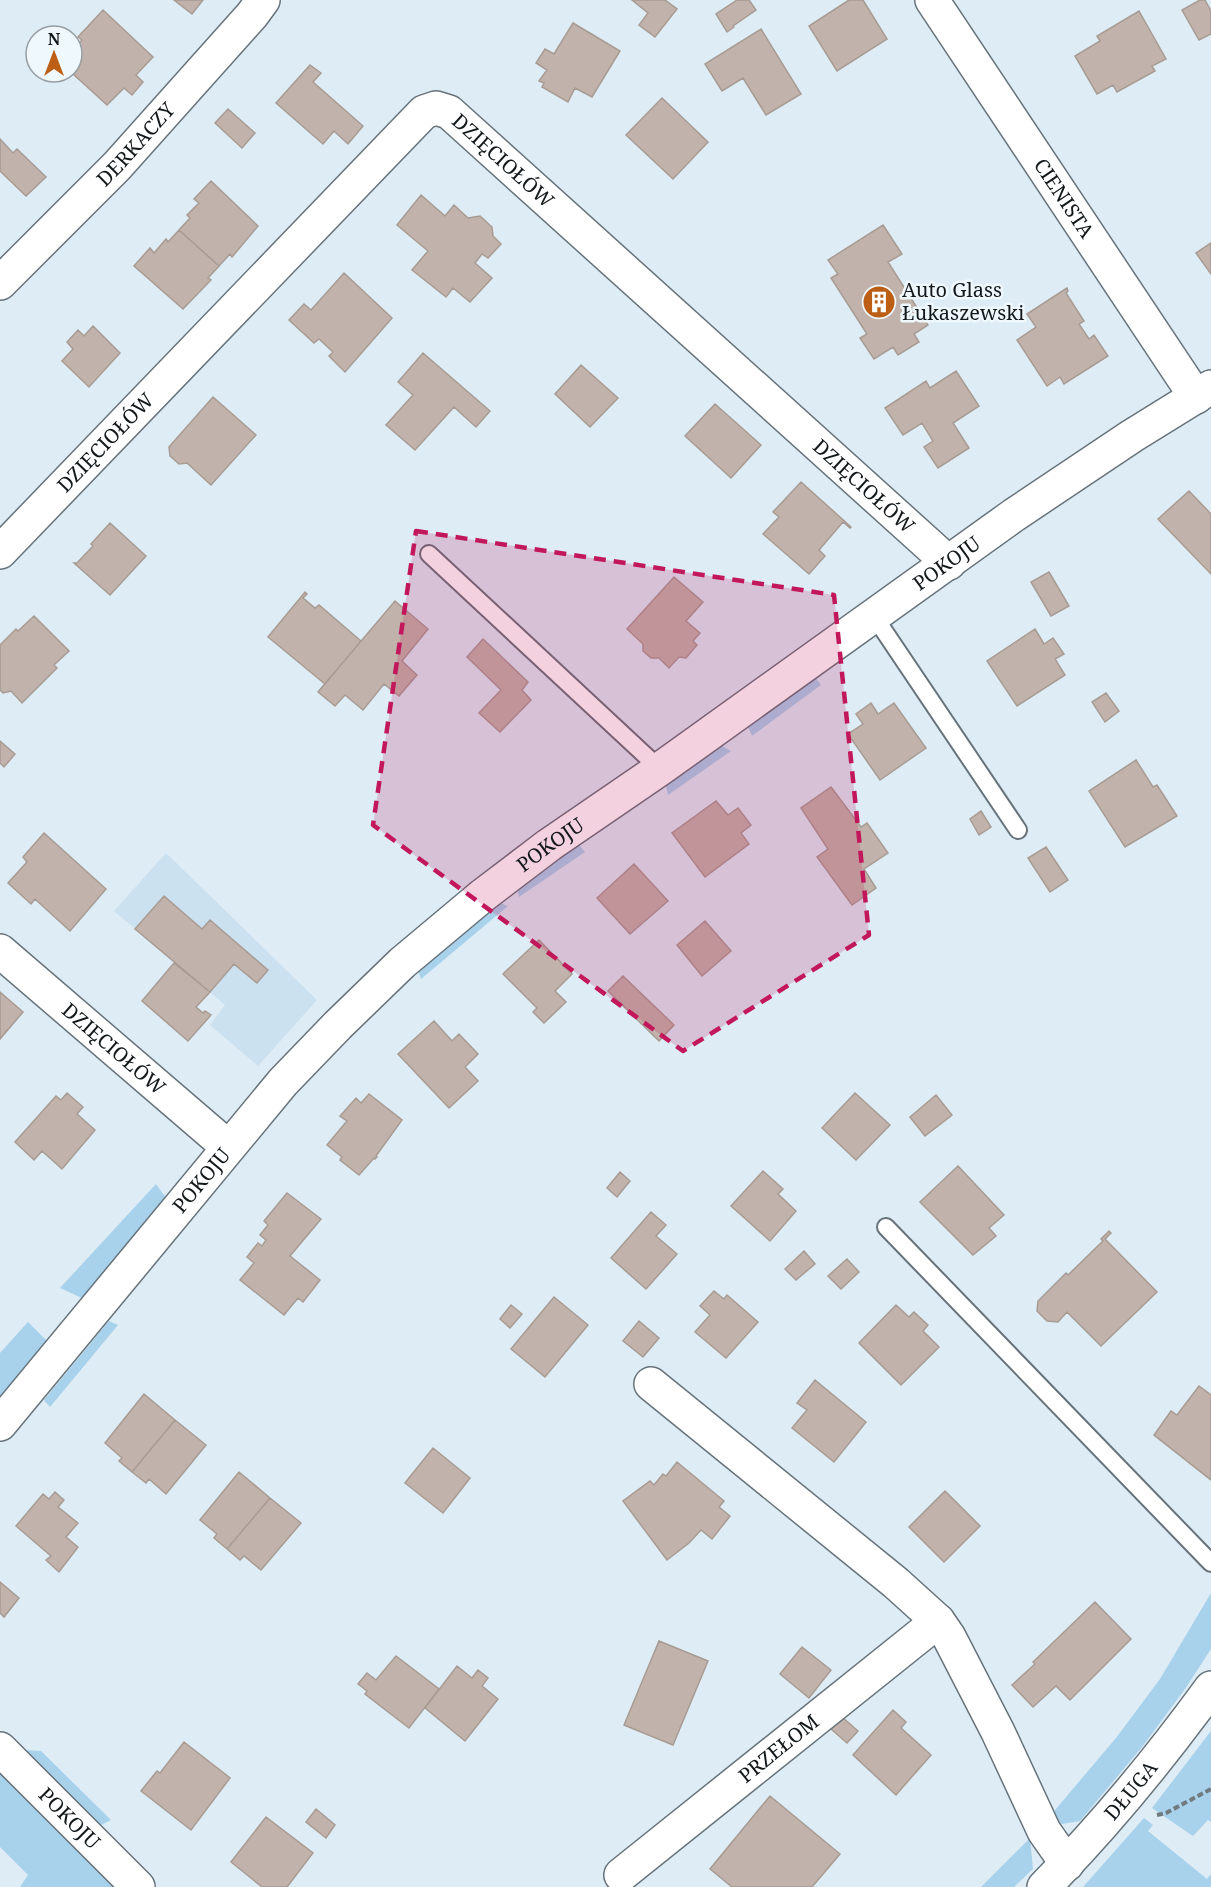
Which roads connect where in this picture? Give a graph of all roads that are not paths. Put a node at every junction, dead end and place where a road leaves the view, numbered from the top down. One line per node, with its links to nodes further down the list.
1 (263, 0): 3 (street, DERKACZY)
2 (932, 0): 4 (street, CIENISTA)
3 (0, 283)
4 (1204, 392): 7 (street, POKOJU)
5 (0, 552): 7 (street, DZIĘCIOŁÓW)
6 (429, 554): 9 (lane)
7 (948, 563): 8 (street, POKOJU)
8 (874, 616): 9 (street, POKOJU); 10 (lane)
9 (660, 769): 12 (street, POKOJU)
10 (1018, 830)
11 (0, 951): 12 (street, DZIĘCIOŁÓW)
12 (228, 1148): 15 (street, POKOJU)
13 (886, 1227): 16 (lane)
14 (651, 1384): 17 (street)
15 (0, 1424)
16 (1211, 1563)
17 (938, 1621): 20 (street); 21 (street, PRZEŁOM)
18 (1211, 1688): 20 (street, DŁUGA)
19 (0, 1749): 22 (street, POKOJU)
20 (1067, 1864): 23 (street, DŁUGA)
21 (621, 1875)
22 (138, 1887)
23 (1044, 1887)

